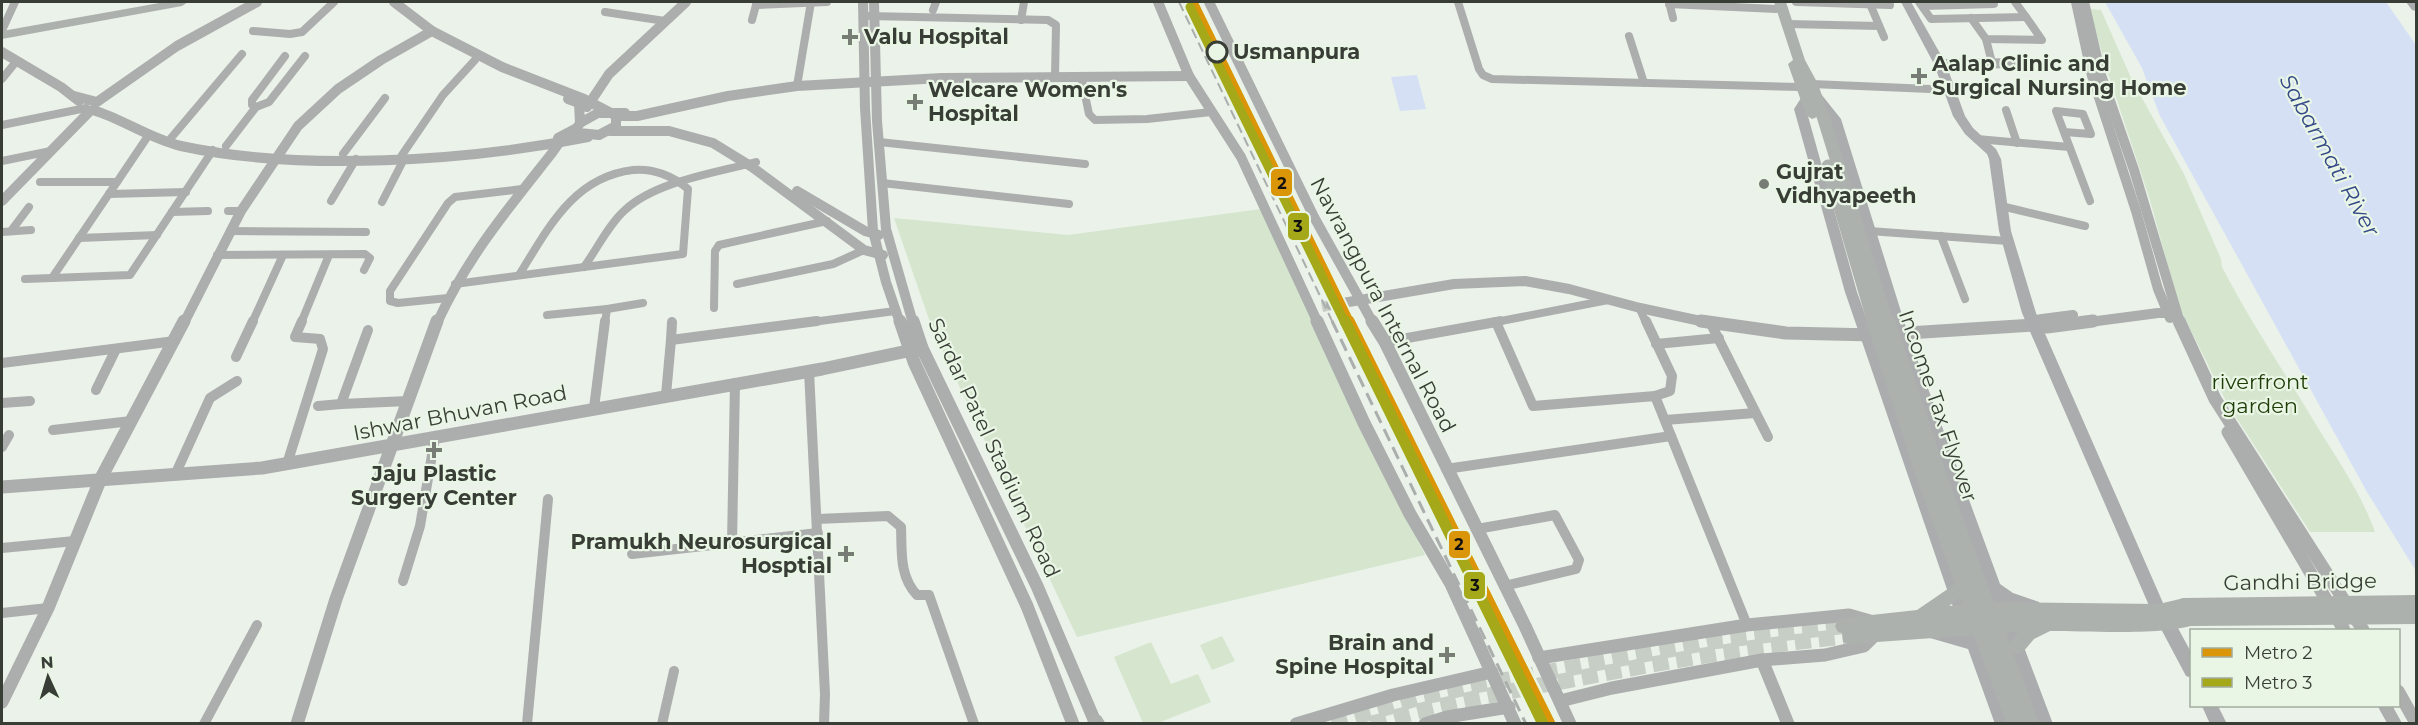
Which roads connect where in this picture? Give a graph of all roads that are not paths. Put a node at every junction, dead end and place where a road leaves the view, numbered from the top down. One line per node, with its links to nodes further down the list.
1 (15, 2): 43 (street)
2 (137, 2): 43 (main road)
3 (182, 2): 43 (main road)
4 (257, 2): 70 (street)
5 (263, 2): 70 (street)
6 (334, 2): 44 (street)
7 (383, 2): 45 (street)
8 (394, 2): 45 (street)
9 (686, 2): 40 (street)
10 (691, 2): 69 (street)
11 (811, 2): 12 (street); 26 (street); 65 (street)
12 (827, 2)
13 (863, 2): 34 (street, Sardar Patel Stadium Road)
14 (874, 2): 34 (street, Sardar Patel Stadium Road)
15 (1024, 2): 39 (street)
16 (1158, 2): 60 (street)
17 (1209, 2): 141 (street, Navrangpura Internal Road)
18 (1458, 2): 64 (street)
19 (1796, 2): 29 (street)
20 (1906, 2): 58 (main road)
21 (1992, 2): 30 (street)
22 (2015, 2): 35 (street)
23 (2076, 2): 149 (street)
24 (2084, 2): 149 (street)
25 (2411, 2): 32 (main road)
26 (756, 3): 38 (street)
27 (1669, 3): 28 (street); 36 (street)
28 (1776, 4): 41 (main road); 67 (main road)
29 (1869, 4): 31 (street); 42 (street)
30 (1921, 4): 37 (street)
31 (1890, 5)
32 (2416, 9)
33 (605, 12): 40 (street)
34 (869, 16): 39 (street); 63 (street, Sardar Patel Stadium Road)
35 (2026, 17): 37 (street); 48 (street)
36 (1673, 18)
37 (1971, 18): 48 (street)
38 (752, 20)
39 (1021, 20): 61 (street)
40 (665, 21): 69 (street)
41 (1787, 24): 42 (street); 67 (main road)
42 (1879, 26): 47 (street)
43 (5, 31): 49 (street)
44 (253, 31)
45 (429, 32): 55 (street); 69 (street); 91 (street)
46 (1629, 36): 64 (street)
47 (1884, 37)
48 (1986, 39): 56 (street)
49 (2, 45): 50 (street)
50 (2, 52): 54 (street)
51 (242, 54): 82 (street)
52 (285, 56): 71 (street)
53 (305, 56): 71 (street)
54 (10, 60): 62 (street); 70 (street)
55 (475, 60): 76 (street); 93 (street)
56 (1992, 63): 57 (street); 58 (street)
57 (2025, 63)
58 (1940, 64): 83 (main road)
59 (1081, 76): 60 (street); 61 (street); 73 (street)
60 (1189, 76): 73 (street)
61 (1054, 77): 63 (street)
62 (2, 79)
63 (870, 81): 65 (street); 85 (street, Sardar Patel Stadium Road); 116 (street, Sardar Patel Stadium Road)
64 (1644, 83): 67 (street)
65 (797, 86): 74 (street)
66 (1930, 88): 67 (street)
67 (1809, 92): 75 (main road, Income Tax Flyover); 119 (main road); 158 (main road)
68 (385, 98): 92 (street)
69 (595, 104): 74 (street); 76 (street)
70 (95, 107): 77 (street); 80 (street); 82 (street); 90 (street)
71 (256, 107): 87 (street)
72 (2006, 110): 86 (street)
73 (1211, 112): 145 (street)
74 (613, 115): 76 (street); 78 (street); 96 (street)
75 (1817, 116): 254 (main road, Income Tax Flyover, bridge); 255 (main road, Income Tax Flyover, bridge)
76 (579, 122): 81 (street); 84 (street)
77 (2, 125)
78 (610, 131): 81 (street); 96 (street)
79 (2064, 132): 79 (street); 88 (street)
80 (148, 136): 89 (street); 99 (street)
81 (588, 136): 84 (street)
82 (171, 138): 87 (street)
83 (1977, 139): 86 (street); 110 (main road)
84 (559, 140): 93 (street); 102 (street)
85 (879, 142): 97 (street); 101 (street, Sardar Patel Stadium Road)
86 (2017, 142): 88 (street)
87 (226, 146): 91 (street)
88 (2069, 147): 108 (street)
89 (213, 150): 91 (street); 103 (street)
90 (51, 151): 95 (street); 105 (street)
91 (278, 154): 92 (street); 94 (street); 118 (street)
92 (343, 154): 93 (street)
93 (403, 157): 94 (street); 107 (street)
94 (356, 159): 106 (street)
95 (2, 161)
96 (754, 163): 100 (street); 114 (street); 116 (street)
97 (1085, 164)
98 (40, 182): 99 (street)
99 (117, 182): 104 (street)
100 (680, 182): 133 (street); 133 (street); 135 (street)
101 (882, 183): 109 (street); 124 (street, Sardar Patel Stadium Road)
102 (522, 189): 138 (street); 140 (street)
103 (186, 192): 104 (street); 113 (street)
104 (109, 194): 125 (street)
105 (4, 196)
106 (331, 201)
107 (382, 201)
108 (2090, 201)
109 (1069, 204)
110 (2001, 206): 115 (street); 126 (main road)
111 (29, 207): 120 (street)
112 (208, 211): 113 (street)
113 (172, 212): 122 (street)
114 (827, 221): 127 (street); 147 (street)
115 (2085, 226)
116 (873, 228): 124 (street); 131 (street, Sardar Patel Stadium Road)
117 (31, 230): 120 (street)
118 (230, 231): 121 (street); 128 (street)
119 (1869, 231): 123 (street); 157 (main road)
120 (6, 232)
121 (366, 232)
122 (157, 235): 125 (street); 136 (street)
123 (1941, 236): 126 (street); 143 (street)
124 (888, 237): 132 (street, Sardar Patel Stadium Road)
125 (79, 238): 136 (street)
126 (2008, 241): 155 (main road)
127 (864, 250): 131 (street); 139 (street)
128 (217, 255): 129 (street); 161 (street)
129 (283, 255): 130 (street); 166 (street)
130 (329, 255): 134 (street); 190 (street)
131 (879, 255): 132 (street); 150 (street, Sardar Patel Stadium Road)
132 (893, 256): 165 (street, Sardar Patel Stadium Road)
133 (584, 267): 135 (street)
134 (364, 270)
135 (519, 275): 138 (street)
136 (52, 278): 137 (street)
137 (25, 279)
138 (455, 284): 140 (street)
139 (737, 284)
140 (448, 298): 175 (street)
141 (1358, 299): 142 (street); 145 (street); 162 (street, Navrangpura Internal Road)
142 (1610, 299): 146 (street); 153 (street)
143 (1965, 299)
144 (643, 303): 148 (street)
145 (1322, 307): 233 (street)
146 (1639, 307): 154 (street); 163 (street)
147 (714, 308)
148 (607, 309): 151 (street); 179 (street)
149 (2170, 309): 155 (street); 222 (street); 223 (street)
150 (895, 311): 160 (street); 165 (street, Sardar Patel Stadium Road)
151 (547, 315)
152 (672, 322): 160 (street)
153 (1496, 322): 162 (street); 173 (street)
154 (1711, 324): 158 (street); 159 (street)
155 (2034, 325): 157 (street); 216 (main road)
156 (368, 330): 177 (street)
157 (1901, 334): 158 (street); 206 (main road)
158 (1866, 336): 208 (main road)
159 (1719, 338): 163 (street); 180 (street)
160 (671, 340): 172 (street)
161 (175, 341): 164 (street); 182 (street)
162 (1385, 342): 191 (street, Navrangpura Internal Road)
163 (1656, 344): 173 (street)
164 (116, 349): 167 (street); 171 (street)
165 (916, 350): 168 (street, Ishwar Bhuvan Road); 204 (street, Sardar Patel Stadium Road); 207 (street, Sardar Patel Stadium Road)
166 (236, 357)
167 (2, 363)
168 (809, 371): 170 (street, Ishwar Bhuvan Road); 196 (street)
169 (237, 381): 192 (street)
170 (735, 383): 172 (street, Ishwar Bhuvan Road); 200 (street)
171 (96, 390)
172 (666, 395): 179 (street, Ishwar Bhuvan Road)
173 (1655, 396): 181 (street)
174 (30, 400): 176 (street)
175 (408, 400): 177 (street); 188 (street)
176 (2, 403)
177 (341, 404): 178 (street)
178 (318, 406)
179 (594, 408): 185 (street, Ishwar Bhuvan Road)
180 (1755, 413): 181 (street); 187 (street)
181 (1665, 420): 186 (street)
182 (132, 421): 183 (street); 193 (street)
183 (53, 430)
184 (9, 435): 189 (street)
185 (435, 436): 188 (street, Ishwar Bhuvan Road); 203 (street)
186 (1671, 436): 191 (street); 220 (street)
187 (1768, 437)
188 (394, 446): 190 (street, Ishwar Bhuvan Road); 241 (street)
189 (2, 447)
190 (287, 464): 192 (street, Ishwar Bhuvan Road)
191 (1446, 469): 197 (street, Navrangpura Internal Road)
192 (175, 475): 193 (street, Ishwar Bhuvan Road)
193 (100, 478): 194 (street, Ishwar Bhuvan Road); 199 (street)
194 (2, 487)
195 (548, 499): 242 (street)
196 (817, 519): 198 (street); 245 (street)
197 (1477, 529): 205 (street, Navrangpura Internal Road); 205 (street)
198 (818, 533): 200 (street); 244 (street)
199 (75, 541): 201 (street); 210 (street)
200 (732, 543): 202 (street)
201 (2, 548)
202 (632, 554)
203 (403, 581)
204 (1037, 585): 207 (street); 227 (street, Sardar Patel Stadium Road)
205 (1504, 586): 228 (street, Navrangpura Internal Road)
206 (1995, 589): 214 (main road); 215 (main road)
207 (1020, 592): 230 (street, Sardar Patel Stadium Road)
208 (1955, 592): 217 (main road); 218 (main road)
209 (2416, 603): 211 (main road, Gandhi Bridge, bridge)
210 (48, 608): 212 (street); 236 (street)
211 (2188, 612): 213 (main road, Gandhi Bridge, bridge); 216 (main road)
212 (2, 613)
213 (2416, 616)
214 (1997, 617): 215 (main road); 217 (main road); 226 (main road)
215 (2054, 617): 216 (main road); 226 (main road)
216 (2162, 617): 231 (main road)
217 (1965, 618): 218 (main road); 225 (main road)
218 (1919, 623): 221 (main road); 225 (main road)
219 (257, 625): 240 (street)
220 (1747, 625): 221 (street); 228 (street)
221 (1875, 628): 224 (main road); 229 (street)
222 (2343, 629)
223 (2362, 629)
224 (1847, 631)
225 (1974, 643): 253 (main road)
226 (2016, 646): 256 (main road)
227 (1067, 657): 230 (street); 247 (street, Sardar Patel Stadium Road)
228 (1539, 658): 235 (street, Navrangpura Internal Road)
229 (1762, 660): 235 (street); 252 (street)
230 (1050, 665): 246 (street, Sardar Patel Stadium Road)
231 (2190, 667)
232 (674, 671): 243 (street)
233 (1492, 672): 237 (street); 248 (street)
234 (2400, 695): 259 (street)
235 (1560, 701): 251 (street, Navrangpura Internal Road)
236 (2, 702)
237 (1509, 707): 249 (street); 250 (street)
238 (2211, 707): 257 (main road)
239 (2386, 707): 258 (street)
240 (204, 723)
241 (297, 723)
242 (527, 723)
243 (663, 723)
244 (824, 723)
245 (974, 723)
246 (1073, 723)
247 (1096, 723)
248 (1296, 723)
249 (1425, 723)
250 (1515, 723)
251 (1570, 723)
252 (1788, 723)
253 (2003, 723)
254 (2015, 723)
255 (2031, 723)
256 (2045, 723)
257 (2219, 723)
258 (2395, 723)
259 (2416, 723)

